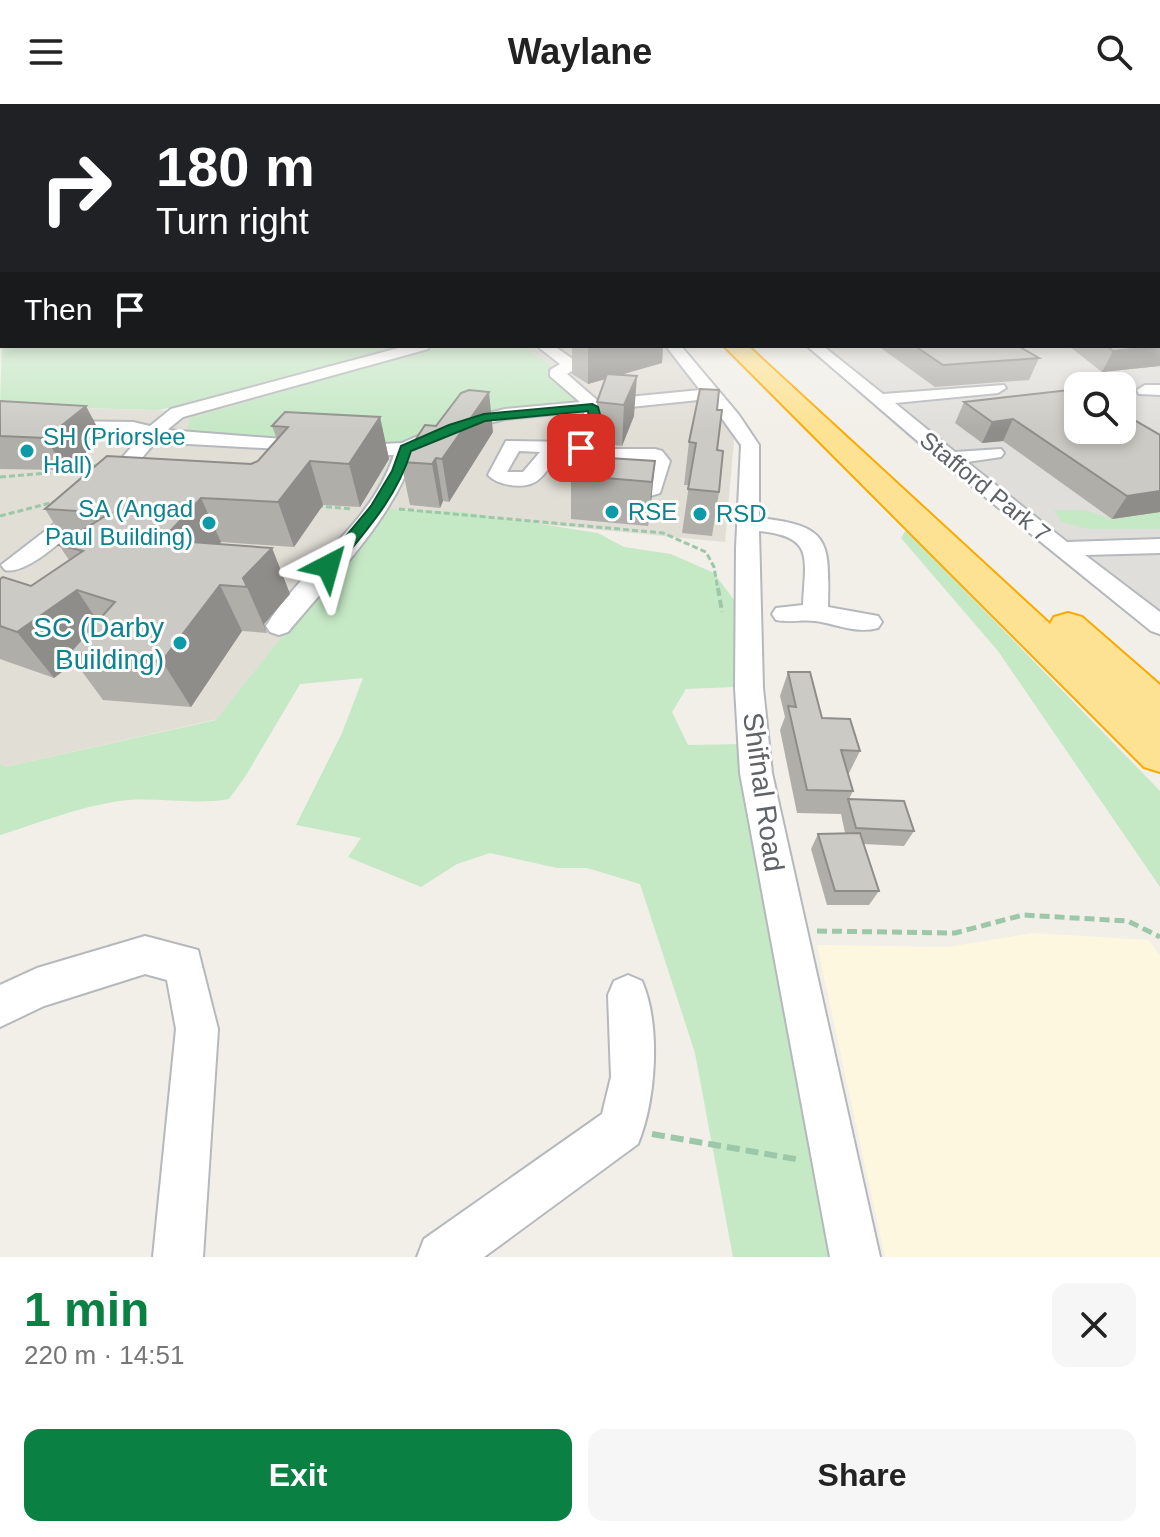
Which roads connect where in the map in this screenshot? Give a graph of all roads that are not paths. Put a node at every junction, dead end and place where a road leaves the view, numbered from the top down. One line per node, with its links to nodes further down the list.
1 (416, 348): 14 (street)
2 (547, 348): 8 (street)
3 (589, 348): 8 (street)
4 (675, 348): 10 (street, Shifnal Road)
5 (737, 348): 31 (highway)
6 (760, 348): 30 (highway)
7 (816, 348): 11 (street, Stafford Park 7)
8 (571, 365): 12 (street)
9 (998, 388): 11 (street)
10 (710, 394): 12 (street); 21 (street, Shifnal Road)
11 (878, 400): 20 (street, Stafford Park 7)
12 (592, 407): 16 (street); 17 (street)
13 (45, 418): 14 (street)
14 (153, 433): 17 (street); 24 (street)
15 (552, 447): 16 (street)
16 (581, 448): 18 (street)
17 (405, 449): 29 (street)
18 (612, 453)
19 (994, 453): 20 (street)
20 (949, 458): 23 (street, Stafford Park 7)
21 (748, 523): 25 (street); 36 (street, Shifnal Road)
22 (1160, 546): 23 (street)
23 (1062, 549): 28 (street, Stafford Park 7)
24 (13, 565)
25 (815, 612): 26 (street); 27 (street)
26 (785, 614)
27 (869, 622)
28 (1160, 625)
29 (279, 626)
30 (1160, 710)
31 (1160, 754)
32 (628, 995): 35 (street)
33 (0, 1007): 34 (street)
34 (178, 1257)
35 (442, 1257)
36 (855, 1257)

